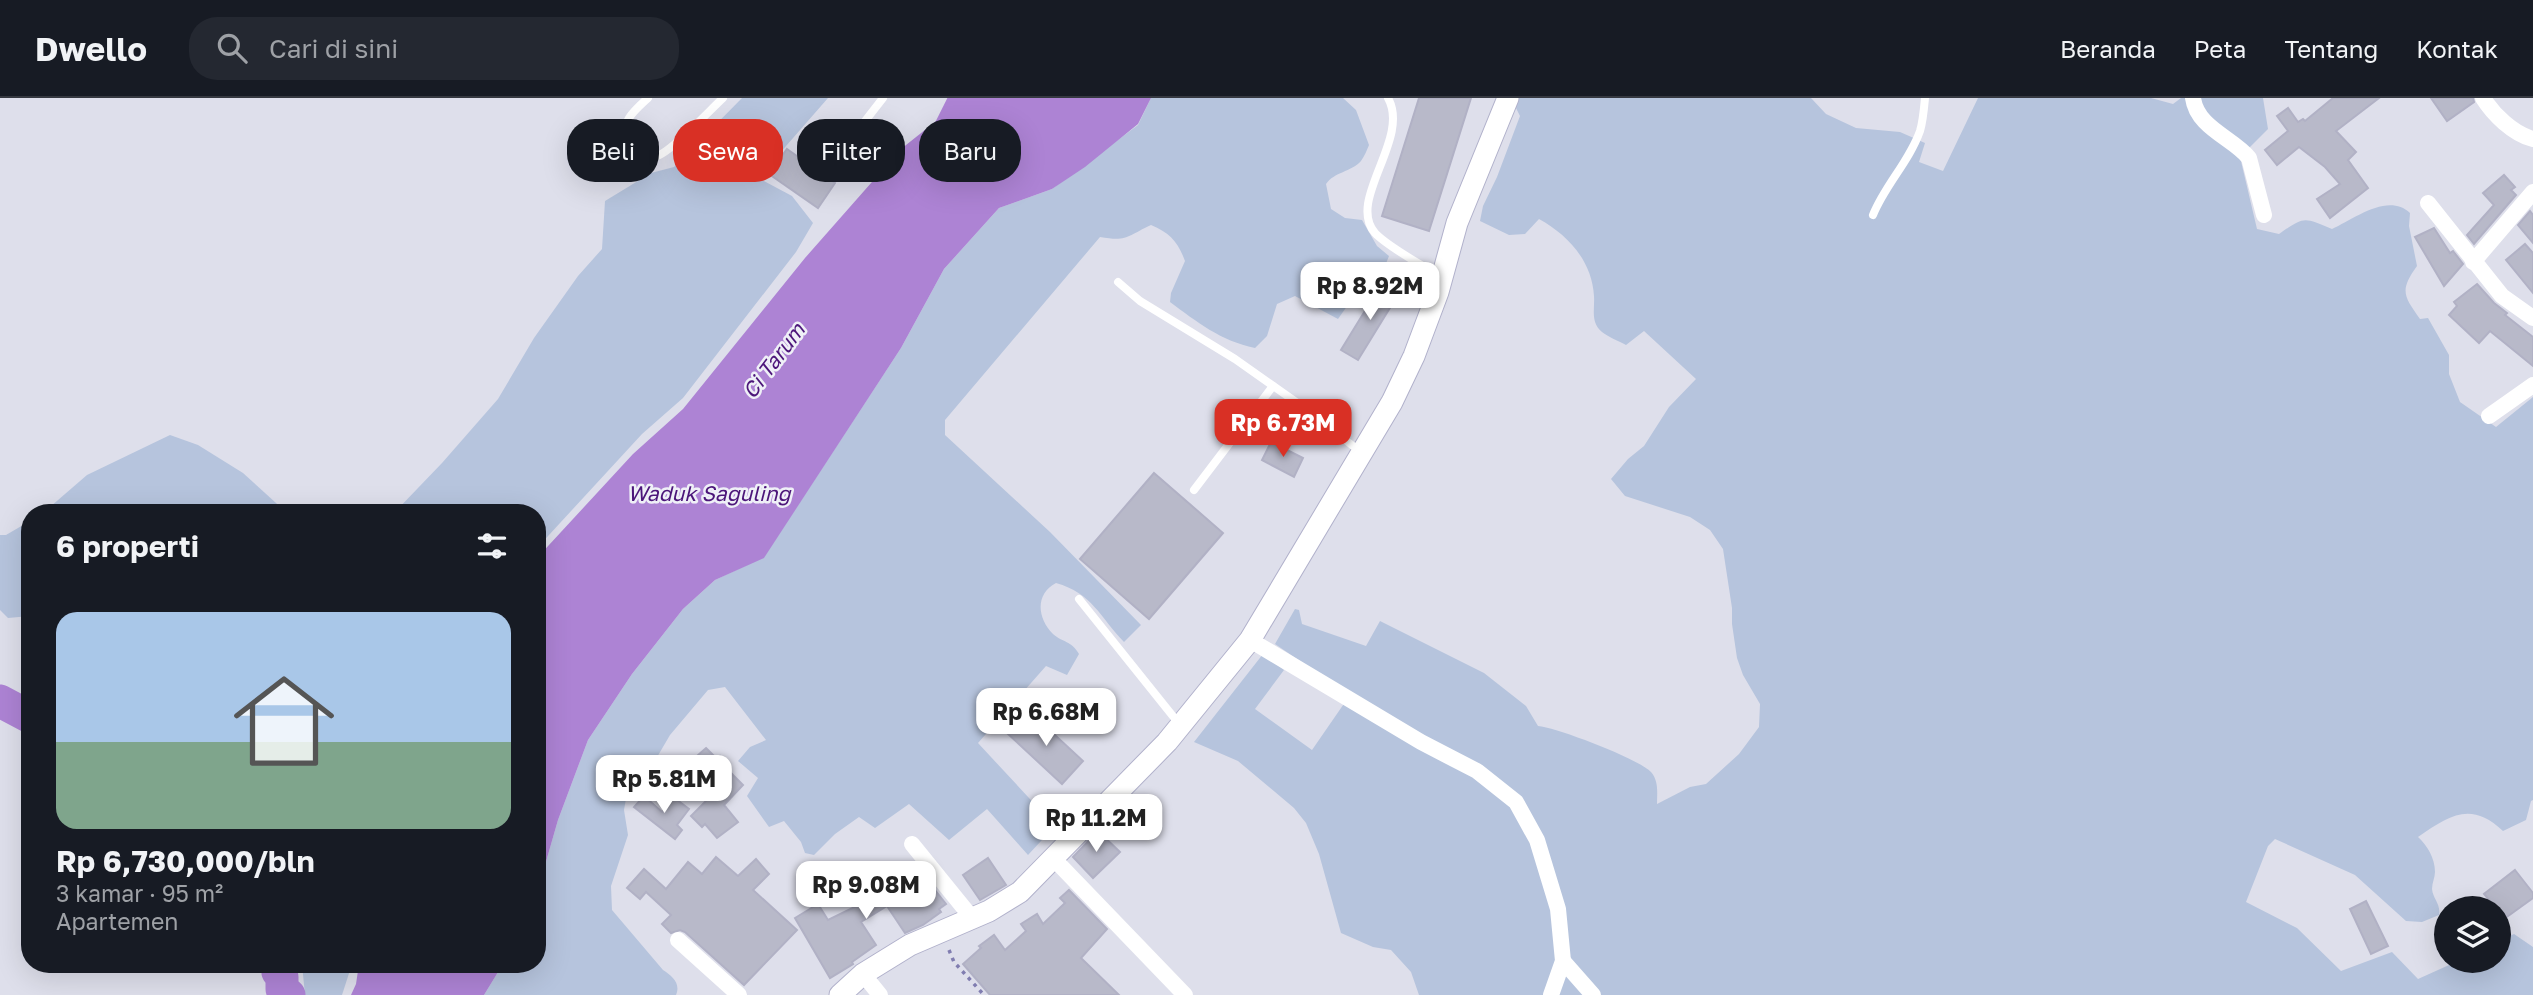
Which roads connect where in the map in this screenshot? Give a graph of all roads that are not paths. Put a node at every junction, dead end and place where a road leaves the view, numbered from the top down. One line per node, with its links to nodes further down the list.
1 (648, 98): 2 (lane)
2 (723, 98)
3 (883, 98): 9 (lane)
4 (1388, 98): 16 (lane)
5 (1508, 98): 16 (street)
6 (1925, 98): 13 (lane)
7 (2193, 98): 14 (street)
8 (2483, 98): 10 (street)
9 (867, 119)
10 (2533, 139)
11 (2533, 192): 15 (street)
12 (2428, 203): 15 (street)
13 (1874, 215)
14 (2263, 215)
15 (2473, 262): 18 (street)
16 (1442, 278): 22 (street)
17 (1118, 282): 20 (lane)
18 (2533, 317)
19 (2533, 385): 21 (street)
20 (1273, 386): 22 (lane); 23 (lane)
21 (2489, 416)
22 (1363, 451): 25 (street)
23 (1194, 490)
24 (1079, 599): 26 (lane)
25 (1251, 640): 26 (street); 31 (street)
26 (1180, 725): 28 (street)
27 (912, 844): 29 (street)
28 (1054, 859): 29 (street); 36 (street)
29 (972, 918): 32 (street)
30 (678, 940): 33 (street)
31 (1563, 961): 37 (street); 38 (street)
32 (863, 974): 34 (street); 35 (street)
33 (738, 995)
34 (840, 995)
35 (880, 995)
36 (1185, 995)
37 (1550, 995)
38 (1593, 995)

